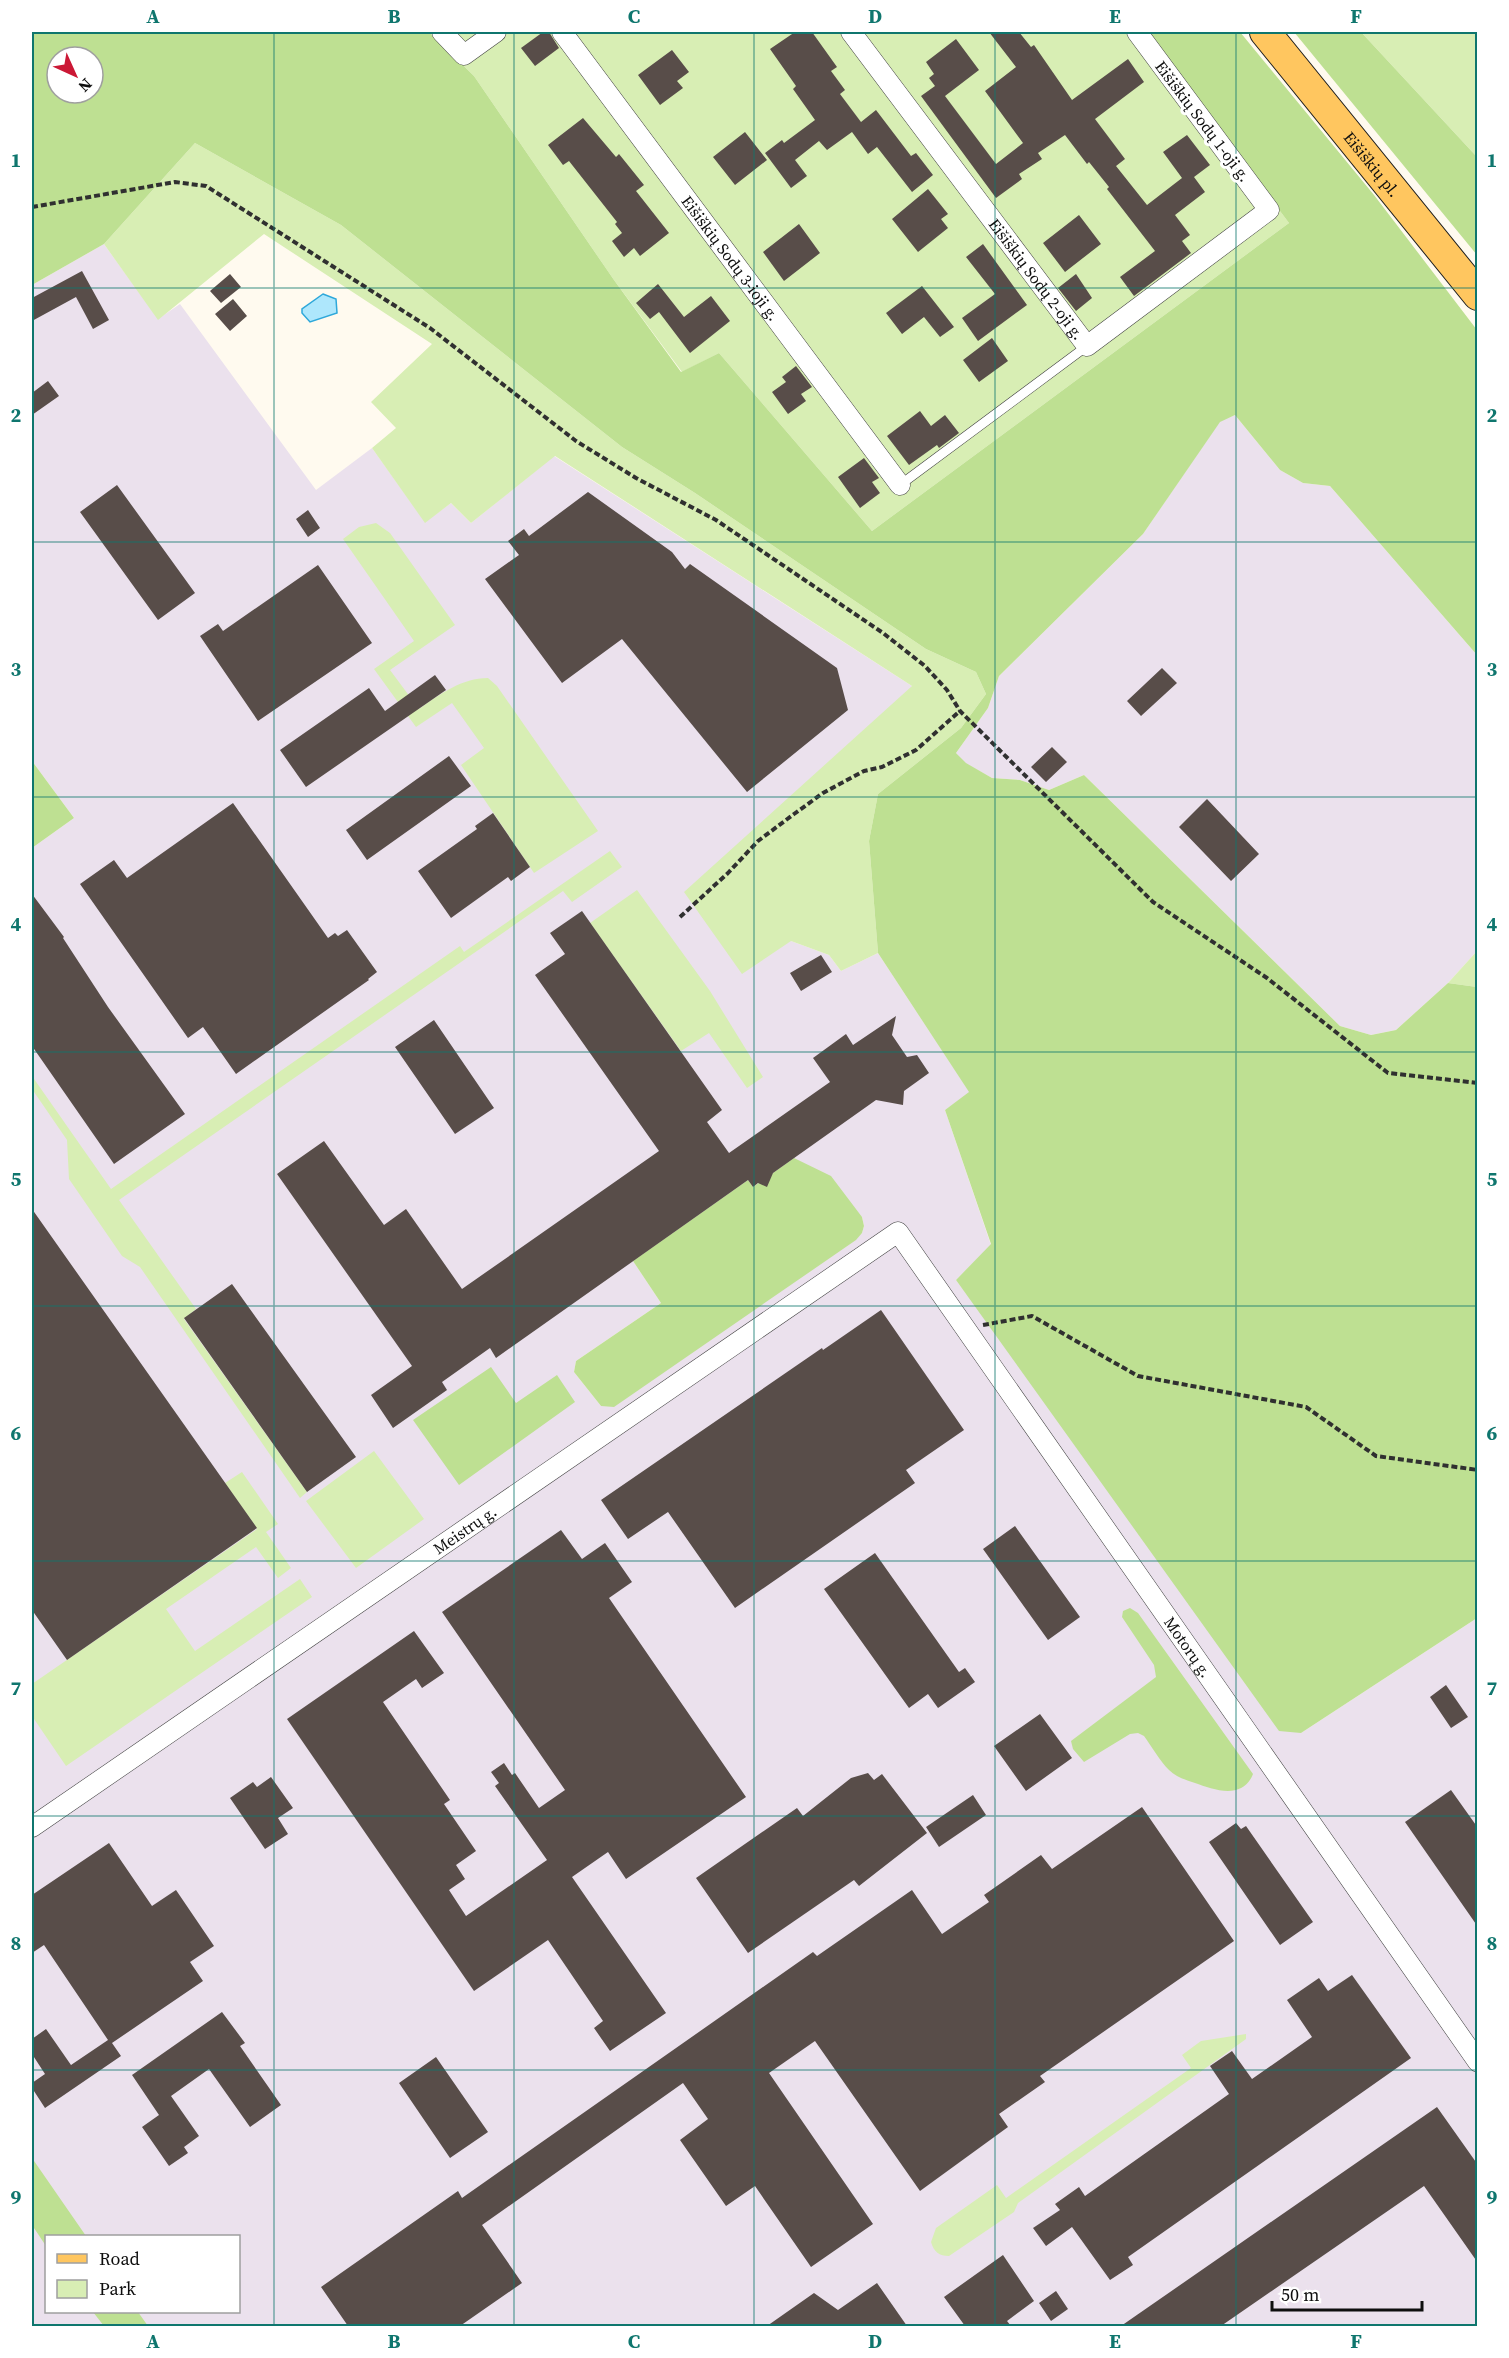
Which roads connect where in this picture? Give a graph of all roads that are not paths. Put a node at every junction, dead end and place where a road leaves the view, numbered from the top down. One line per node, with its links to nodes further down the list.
1 (442, 32): 2 (street)
2 (496, 32)
3 (562, 32): 10 (street, Eišiškių Sodų 3-ioji g.)
4 (851, 32): 9 (street, Eišiškių Sodų 2-oji g.)
5 (1137, 32): 7 (street, Eišiškių Sodų 1-oji g.)
6 (1265, 32): 8 (main road, Eišiškių pl.)
7 (1269, 210): 9 (street, Eišiškių Sodų 2-oji g.)
8 (1478, 295)
9 (1087, 346): 10 (lane)
10 (900, 485)
11 (898, 1232): 12 (street, Meistrų g.); 13 (street, Motorų g.)
12 (32, 1827)
13 (1478, 2062)

